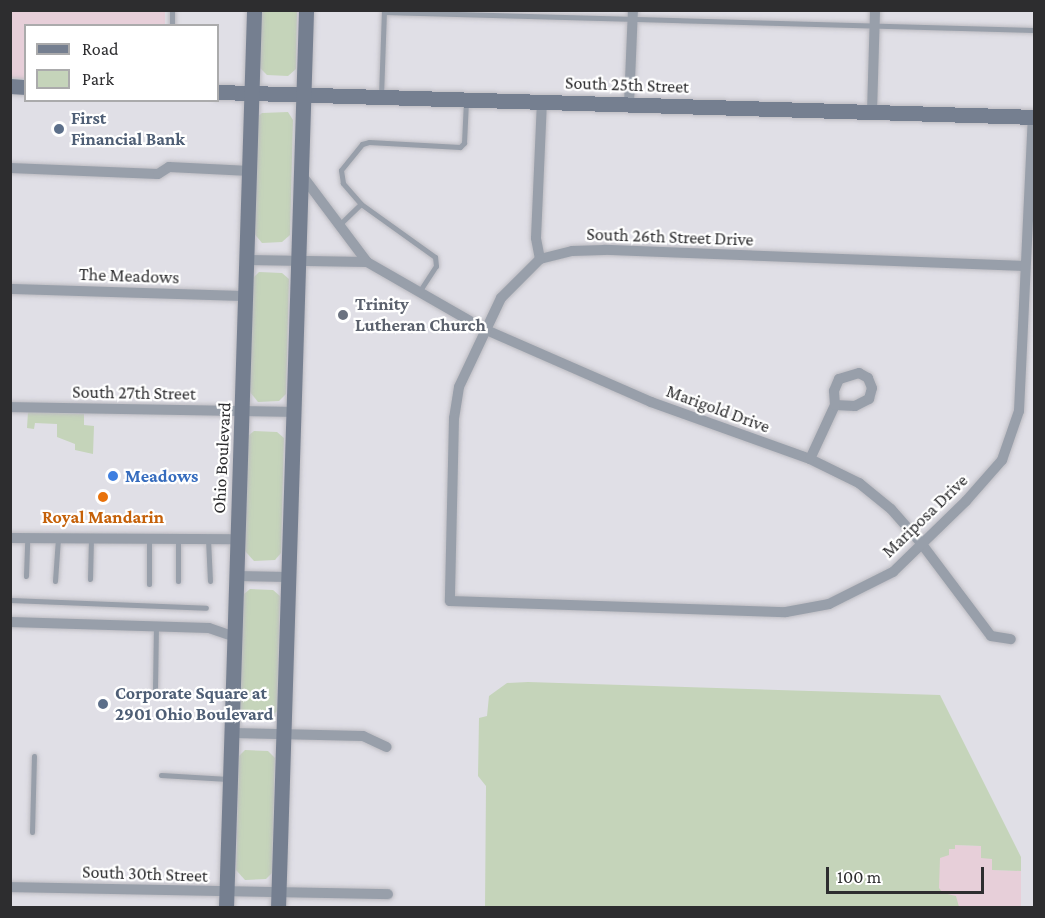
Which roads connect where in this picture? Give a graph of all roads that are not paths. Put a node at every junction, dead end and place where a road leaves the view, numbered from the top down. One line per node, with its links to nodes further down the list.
1 (254, 10): 9 (street, Ohio Boulevard)
2 (306, 10): 10 (street)
3 (875, 10): 6 (street)
4 (384, 11): 5 (lane); 11 (lane)
5 (633, 14): 6 (lane); 14 (street)
6 (875, 27): 7 (lane); 15 (street)
7 (1035, 30)
8 (219, 92): 9 (street, South 25th Street)
9 (252, 93): 10 (street, South 25th Street); 18 (street, Ohio Boulevard)
10 (303, 94): 11 (street, South 25th Street); 19 (street)
11 (381, 96): 12 (street, South 25th Street)
12 (466, 99): 13 (street, South 25th Street); 20 (lane)
13 (542, 102): 14 (street, South 25th Street); 22 (street)
14 (629, 104): 15 (street, South 25th Street)
15 (872, 111): 16 (street, South 25th Street)
16 (1034, 117): 26 (street, Mariposa Drive)
17 (10, 168): 18 (street)
18 (250, 171): 23 (street, Ohio Boulevard)
19 (301, 174): 21 (street, Marigold Drive); 24 (street)
20 (361, 204): 21 (lane); 28 (lane)
21 (339, 225): 25 (street, Marigold Drive)
22 (540, 259): 26 (street, South 26th Street Drive); 30 (street)
23 (247, 260): 24 (street, Marigold Drive); 29 (street, Ohio Boulevard)
24 (298, 261): 25 (street, Marigold Drive); 34 (street)
25 (367, 262): 28 (street, Marigold Drive)
26 (1025, 266): 44 (street, Mariposa Drive)
27 (10, 289): 29 (street, The Meadows)
28 (419, 292): 30 (street, Marigold Drive)
29 (246, 296): 33 (street, Ohio Boulevard)
30 (484, 329): 35 (street, Marigold Drive); 44 (street, Mariposa Drive)
31 (835, 405): 35 (street)
32 (10, 407): 33 (street, South 27th Street)
33 (244, 412): 34 (street, South 27th Street); 43 (street, Ohio Boulevard)
34 (293, 412): 47 (street)
35 (810, 459): 44 (street, Marigold Drive)
36 (10, 538): 37 (street)
37 (27, 538): 38 (street); 45 (lane)
38 (58, 538): 39 (street); 49 (lane)
39 (91, 538): 40 (street); 48 (lane)
40 (149, 539): 41 (street); 52 (lane)
41 (178, 539): 42 (street); 50 (lane)
42 (208, 539): 43 (street); 51 (lane)
43 (238, 539): 46 (street, Ohio Boulevard)
44 (921, 543): 58 (street, Marigold Drive)
45 (26, 576)
46 (236, 576): 47 (street); 57 (street, Ohio Boulevard)
47 (288, 577): 61 (street)
48 (90, 579)
49 (55, 580)
50 (178, 580)
51 (210, 581)
52 (149, 584)
53 (10, 600): 54 (lane)
54 (206, 608)
55 (10, 622): 56 (street)
56 (156, 626): 57 (street); 59 (lane)
57 (235, 637): 60 (street, Ohio Boulevard)
58 (1011, 639)
59 (155, 689)
60 (232, 733): 61 (street); 65 (street, Ohio Boulevard)
61 (283, 734): 62 (street); 70 (street)
62 (387, 747)
63 (34, 756): 66 (lane)
64 (161, 775): 65 (lane)
65 (231, 779): 69 (street, Ohio Boulevard)
66 (32, 832)
67 (10, 887): 69 (street, South 30th Street)
68 (388, 894): 70 (street, South 30th Street)
69 (226, 900): 70 (street, South 30th Street)
70 (278, 901)

